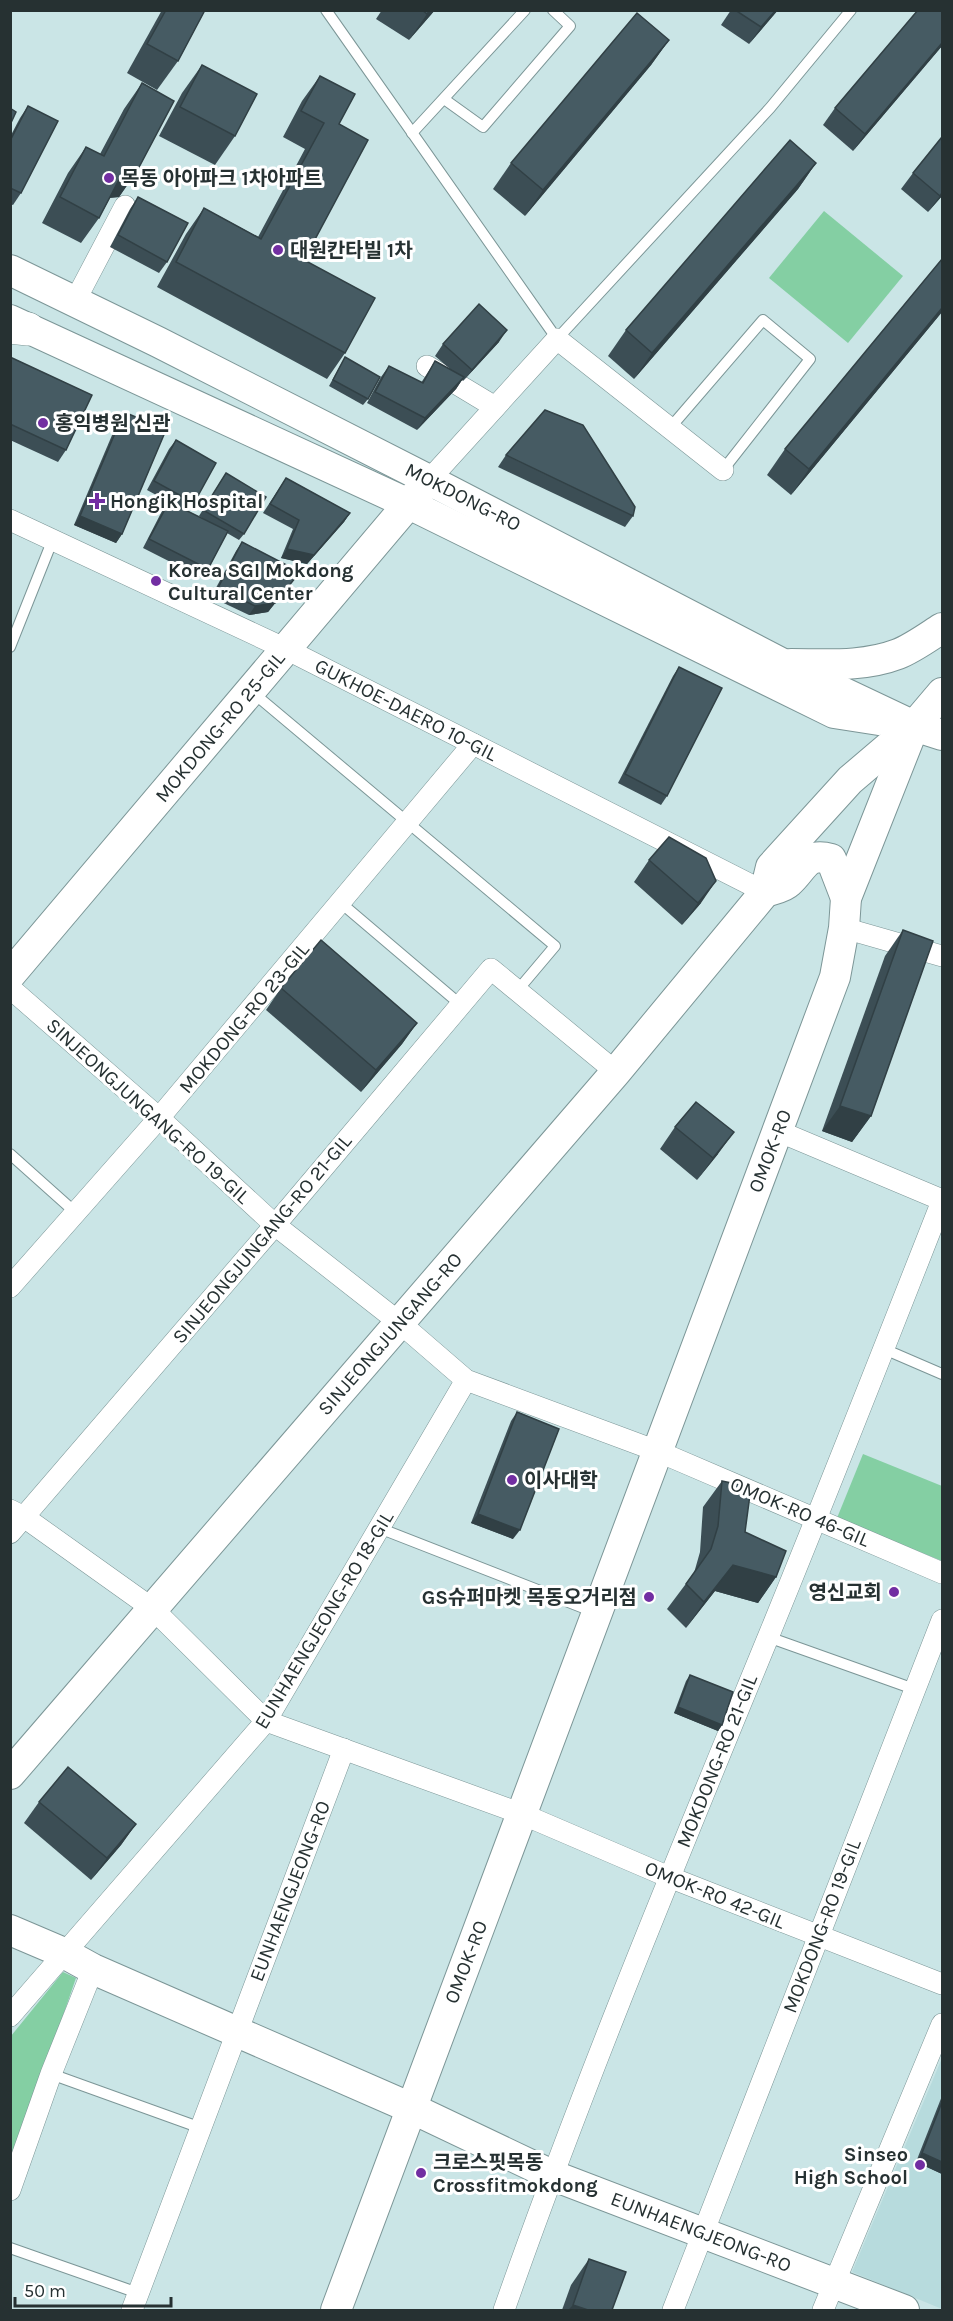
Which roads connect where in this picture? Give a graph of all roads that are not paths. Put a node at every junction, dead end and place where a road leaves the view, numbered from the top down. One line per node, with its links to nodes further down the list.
1 (326, 10): 6 (lane)
2 (525, 10): 5 (lane)
3 (553, 10): 5 (lane)
4 (851, 10): 11 (lane)
5 (444, 99): 6 (lane)
6 (412, 133): 11 (lane)
7 (124, 206): 9 (street)
8 (10, 270): 9 (main road, MOKDONG-RO)
9 (75, 301): 16 (main road, MOKDONG-RO)
10 (16, 326): 17 (main road, MOKDONG-RO)
11 (557, 339): 13 (street); 14 (street)
12 (427, 366): 13 (street)
13 (495, 407): 16 (street)
14 (670, 428): 15 (street); 15 (lane)
15 (723, 470)
16 (429, 480): 17 (main road, MOKDONG-RO 25-GIL); 23 (main road, MOKDONG-RO)
17 (409, 504): 22 (main road, MOKDONG-RO 25-GIL); 26 (main road, MOKDONG-RO)
18 (10, 520): 19 (street, GUKHOE-DAERO 10-GIL)
19 (53, 539): 21 (lane); 22 (street, GUKHOE-DAERO 10-GIL)
20 (942, 628): 23 (main road)
21 (10, 647)
22 (286, 649): 24 (main road, MOKDONG-RO 25-GIL); 28 (street, GUKHOE-DAERO 10-GIL)
23 (783, 664): 26 (main road, MOKDONG-RO)
24 (250, 691): 29 (lane); 35 (main road, MOKDONG-RO 25-GIL)
25 (942, 693): 26 (main road, OMOK-RO)
26 (914, 726): 27 (main road, MOKDONG-RO); 30 (main road, SINJEONGJUNGANG-RO); 31 (main road, OMOK-RO)
27 (942, 735)
28 (473, 744): 29 (street, MOKDONG-RO 23-GIL); 30 (street, GUKHOE-DAERO 10-GIL)
29 (409, 822): 32 (street, MOKDONG-RO 23-GIL); 37 (lane)
30 (765, 892): 31 (main road, SINJEONGJUNGANG-RO); 39 (main road, SINJEONGJUNGANG-RO)
31 (846, 898): 33 (main road, OMOK-RO)
32 (340, 903): 38 (lane); 40 (street, MOKDONG-RO 23-GIL)
33 (844, 928): 34 (street); 41 (main road, OMOK-RO)
34 (942, 956)
35 (10, 975)
36 (10, 988): 40 (street, SINJEONGJUNGANG-RO 19-GIL)
37 (517, 991): 38 (street, SINJEONGJUNGANG-RO 21-GIL); 39 (street, SINJEONGJUNGANG-RO 21-GIL)
38 (461, 1005): 45 (street, SINJEONGJUNGANG-RO 21-GIL)
39 (616, 1072): 47 (main road, SINJEONGJUNGANG-RO)
40 (159, 1118): 44 (street, MOKDONG-RO 23-GIL); 45 (street, SINJEONGJUNGANG-RO 19-GIL)
41 (778, 1131): 43 (street); 51 (main road, OMOK-RO)
42 (10, 1154): 44 (lane)
43 (942, 1201): 48 (street, MOKDONG-RO 21-GIL)
44 (76, 1214): 46 (street, MOKDONG-RO 23-GIL)
45 (275, 1225): 47 (street, SINJEONGJUNGANG-RO 19-GIL); 53 (street, SINJEONGJUNGANG-RO 21-GIL)
46 (10, 1287)
47 (400, 1323): 50 (street, SINJEONGJUNGANG-RO 19-GIL); 56 (main road, SINJEONGJUNGANG-RO)
48 (884, 1349): 49 (lane); 52 (street, MOKDONG-RO 21-GIL)
49 (942, 1374)
50 (466, 1380): 51 (street, OMOK-RO 46-GIL); 54 (street, EUNHAENGJEONG-RO 18-GIL)
51 (657, 1451): 52 (street, OMOK-RO 46-GIL); 57 (main road, OMOK-RO)
52 (816, 1519): 55 (street, OMOK-RO 46-GIL); 59 (street, MOKDONG-RO 21-GIL)
53 (15, 1520): 56 (street)
54 (379, 1528): 57 (lane); 61 (street, EUNHAENGJEONG-RO 18-GIL)
55 (942, 1573)
56 (153, 1609): 61 (street); 63 (main road, SINJEONGJUNGANG-RO)
57 (597, 1613): 64 (main road, OMOK-RO)
58 (942, 1620): 60 (street, MOKDONG-RO 19-GIL)
59 (768, 1636): 60 (lane); 65 (street, MOKDONG-RO 21-GIL)
60 (914, 1689): 67 (street, MOKDONG-RO 19-GIL)
61 (266, 1721): 62 (street, OMOK-RO 42-GIL); 68 (street, EUNHAENGJEONG-RO 18-GIL)
62 (344, 1749): 64 (street, OMOK-RO 42-GIL); 73 (street, EUNHAENGJEONG-RO)
63 (10, 1774)
64 (522, 1814): 65 (street, OMOK-RO 42-GIL); 75 (main road, OMOK-RO)
65 (669, 1877): 67 (street, OMOK-RO 42-GIL); 77 (street, MOKDONG-RO 21-GIL)
66 (10, 1930): 68 (main road, EUNHAENGJEONG-RO)
67 (818, 1936): 70 (street, OMOK-RO 42-GIL); 79 (street, MOKDONG-RO 19-GIL)
68 (64, 1953): 69 (main road, EUNHAENGJEONG-RO); 71 (street, EUNHAENGJEONG-RO 18-GIL)
69 (93, 1969): 73 (main road, EUNHAENGJEONG-RO); 74 (street)
70 (942, 1984)
71 (10, 2016)
72 (942, 2024): 81 (street)
73 (237, 2032): 75 (main road, EUNHAENGJEONG-RO); 76 (street)
74 (51, 2074): 76 (lane); 78 (street)
75 (411, 2108): 77 (main road, EUNHAENGJEONG-RO); 83 (main road, OMOK-RO)
76 (201, 2128): 82 (street)
77 (554, 2175): 79 (main road, EUNHAENGJEONG-RO); 84 (street, MOKDONG-RO 21-GIL)
78 (10, 2190)
79 (703, 2233): 81 (main road, EUNHAENGJEONG-RO); 85 (street, MOKDONG-RO 19-GIL)
80 (10, 2248): 82 (lane)
81 (834, 2282): 86 (street); 87 (main road, EUNHAENGJEONG-RO)
82 (135, 2302)
83 (336, 2310)
84 (504, 2310)
85 (672, 2310)
86 (823, 2310)
87 (904, 2310)

